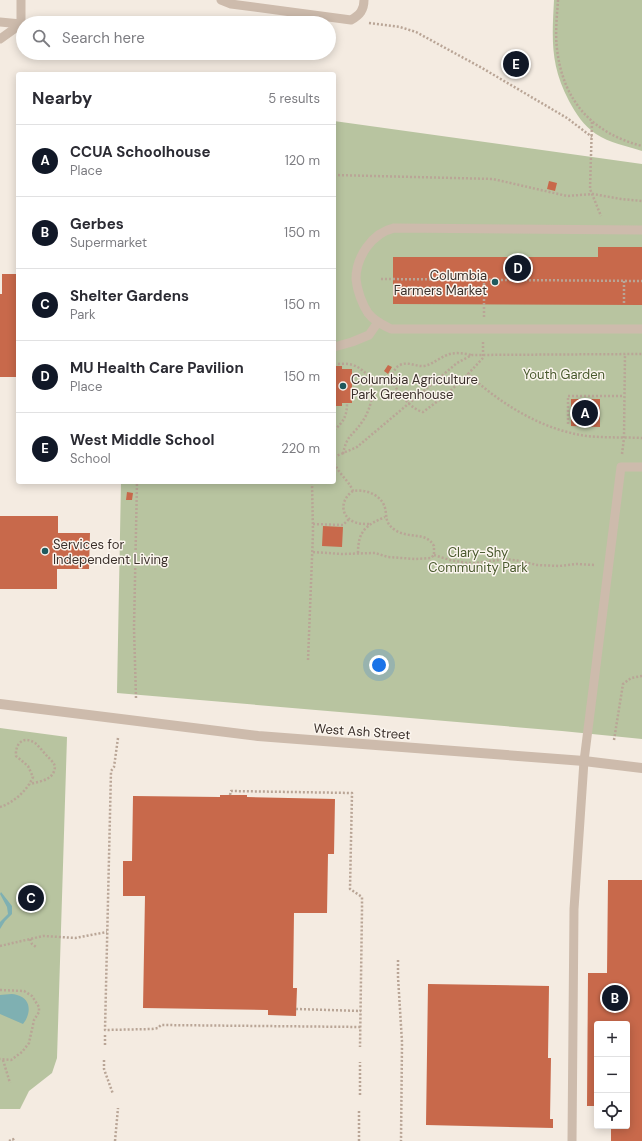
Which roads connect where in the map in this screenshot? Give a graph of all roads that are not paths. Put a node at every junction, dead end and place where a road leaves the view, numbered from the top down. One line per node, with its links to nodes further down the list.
1 (21, 0): 4 (lane)
2 (221, 0): 5 (lane)
3 (364, 0): 6 (lane)
4 (21, 16)
5 (321, 16)
6 (336, 18)
7 (0, 22): 8 (lane)
8 (16, 24)
9 (16, 28): 10 (lane)
10 (0, 39)
11 (642, 230): 12 (lane)
12 (378, 322): 13 (lane); 14 (lane)
13 (642, 329)
14 (336, 346)
15 (642, 467): 17 (lane)
16 (0, 704): 17 (street, West Ash Street)
17 (584, 761): 18 (street, West Ash Street); 19 (lane)
18 (642, 768)
19 (572, 1141)

